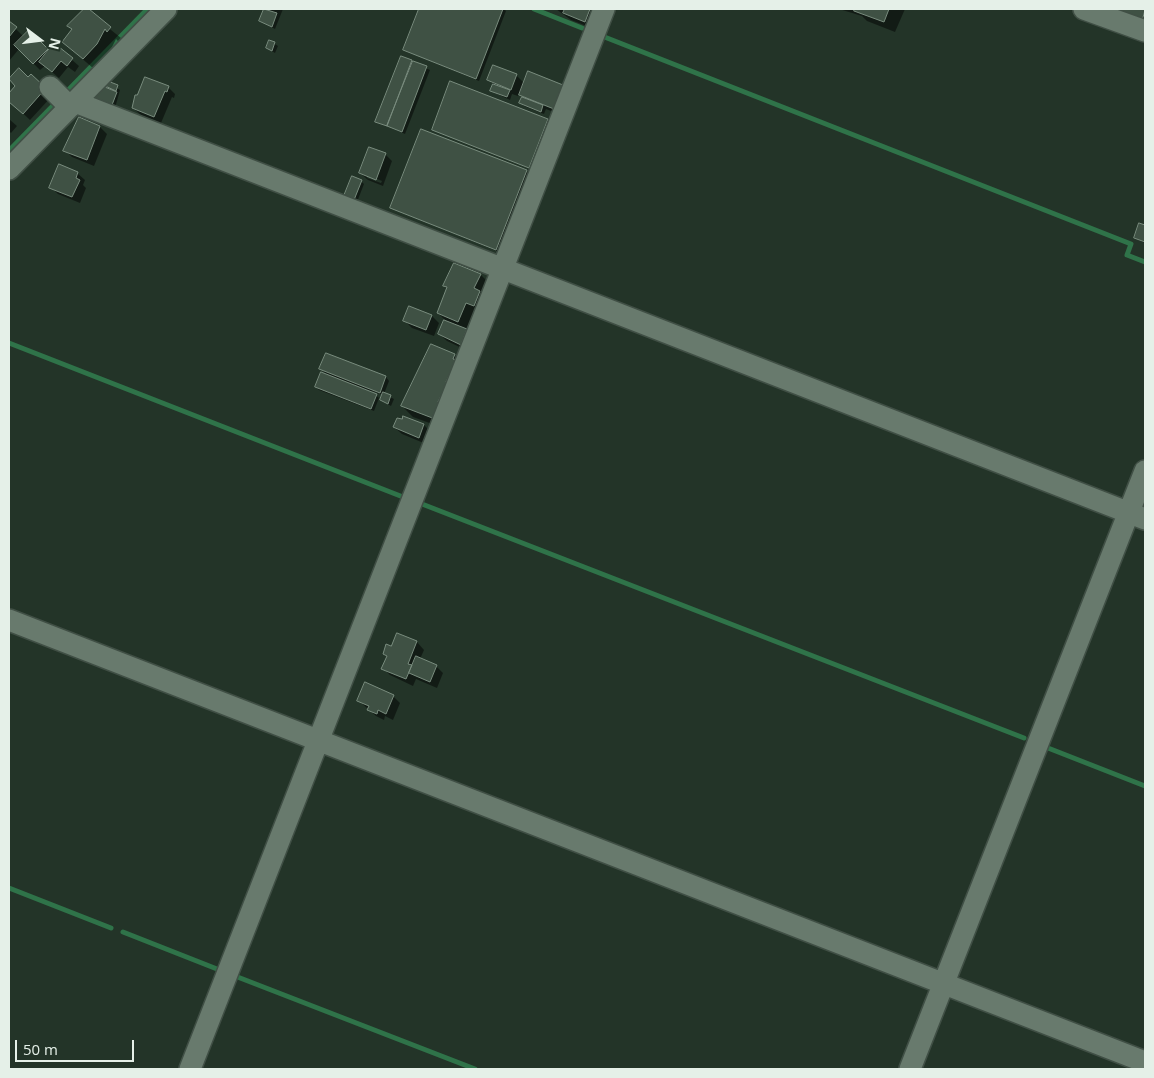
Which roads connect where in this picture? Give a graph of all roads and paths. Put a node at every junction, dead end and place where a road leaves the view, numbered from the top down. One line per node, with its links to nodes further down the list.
1 (166, 9): 5 (street)
2 (604, 9): 7 (street)
3 (1084, 9): 4 (street)
4 (1145, 32)
5 (64, 99): 6 (street); 7 (street)
6 (9, 169)
7 (501, 268): 9 (street); 11 (street)
8 (1145, 471): 9 (street)
9 (1137, 516): 12 (street)
10 (9, 620): 11 (street)
11 (318, 742): 12 (street); 14 (street)
12 (944, 983): 13 (street); 15 (street)
13 (1145, 1062)
14 (190, 1069)
15 (910, 1069)

